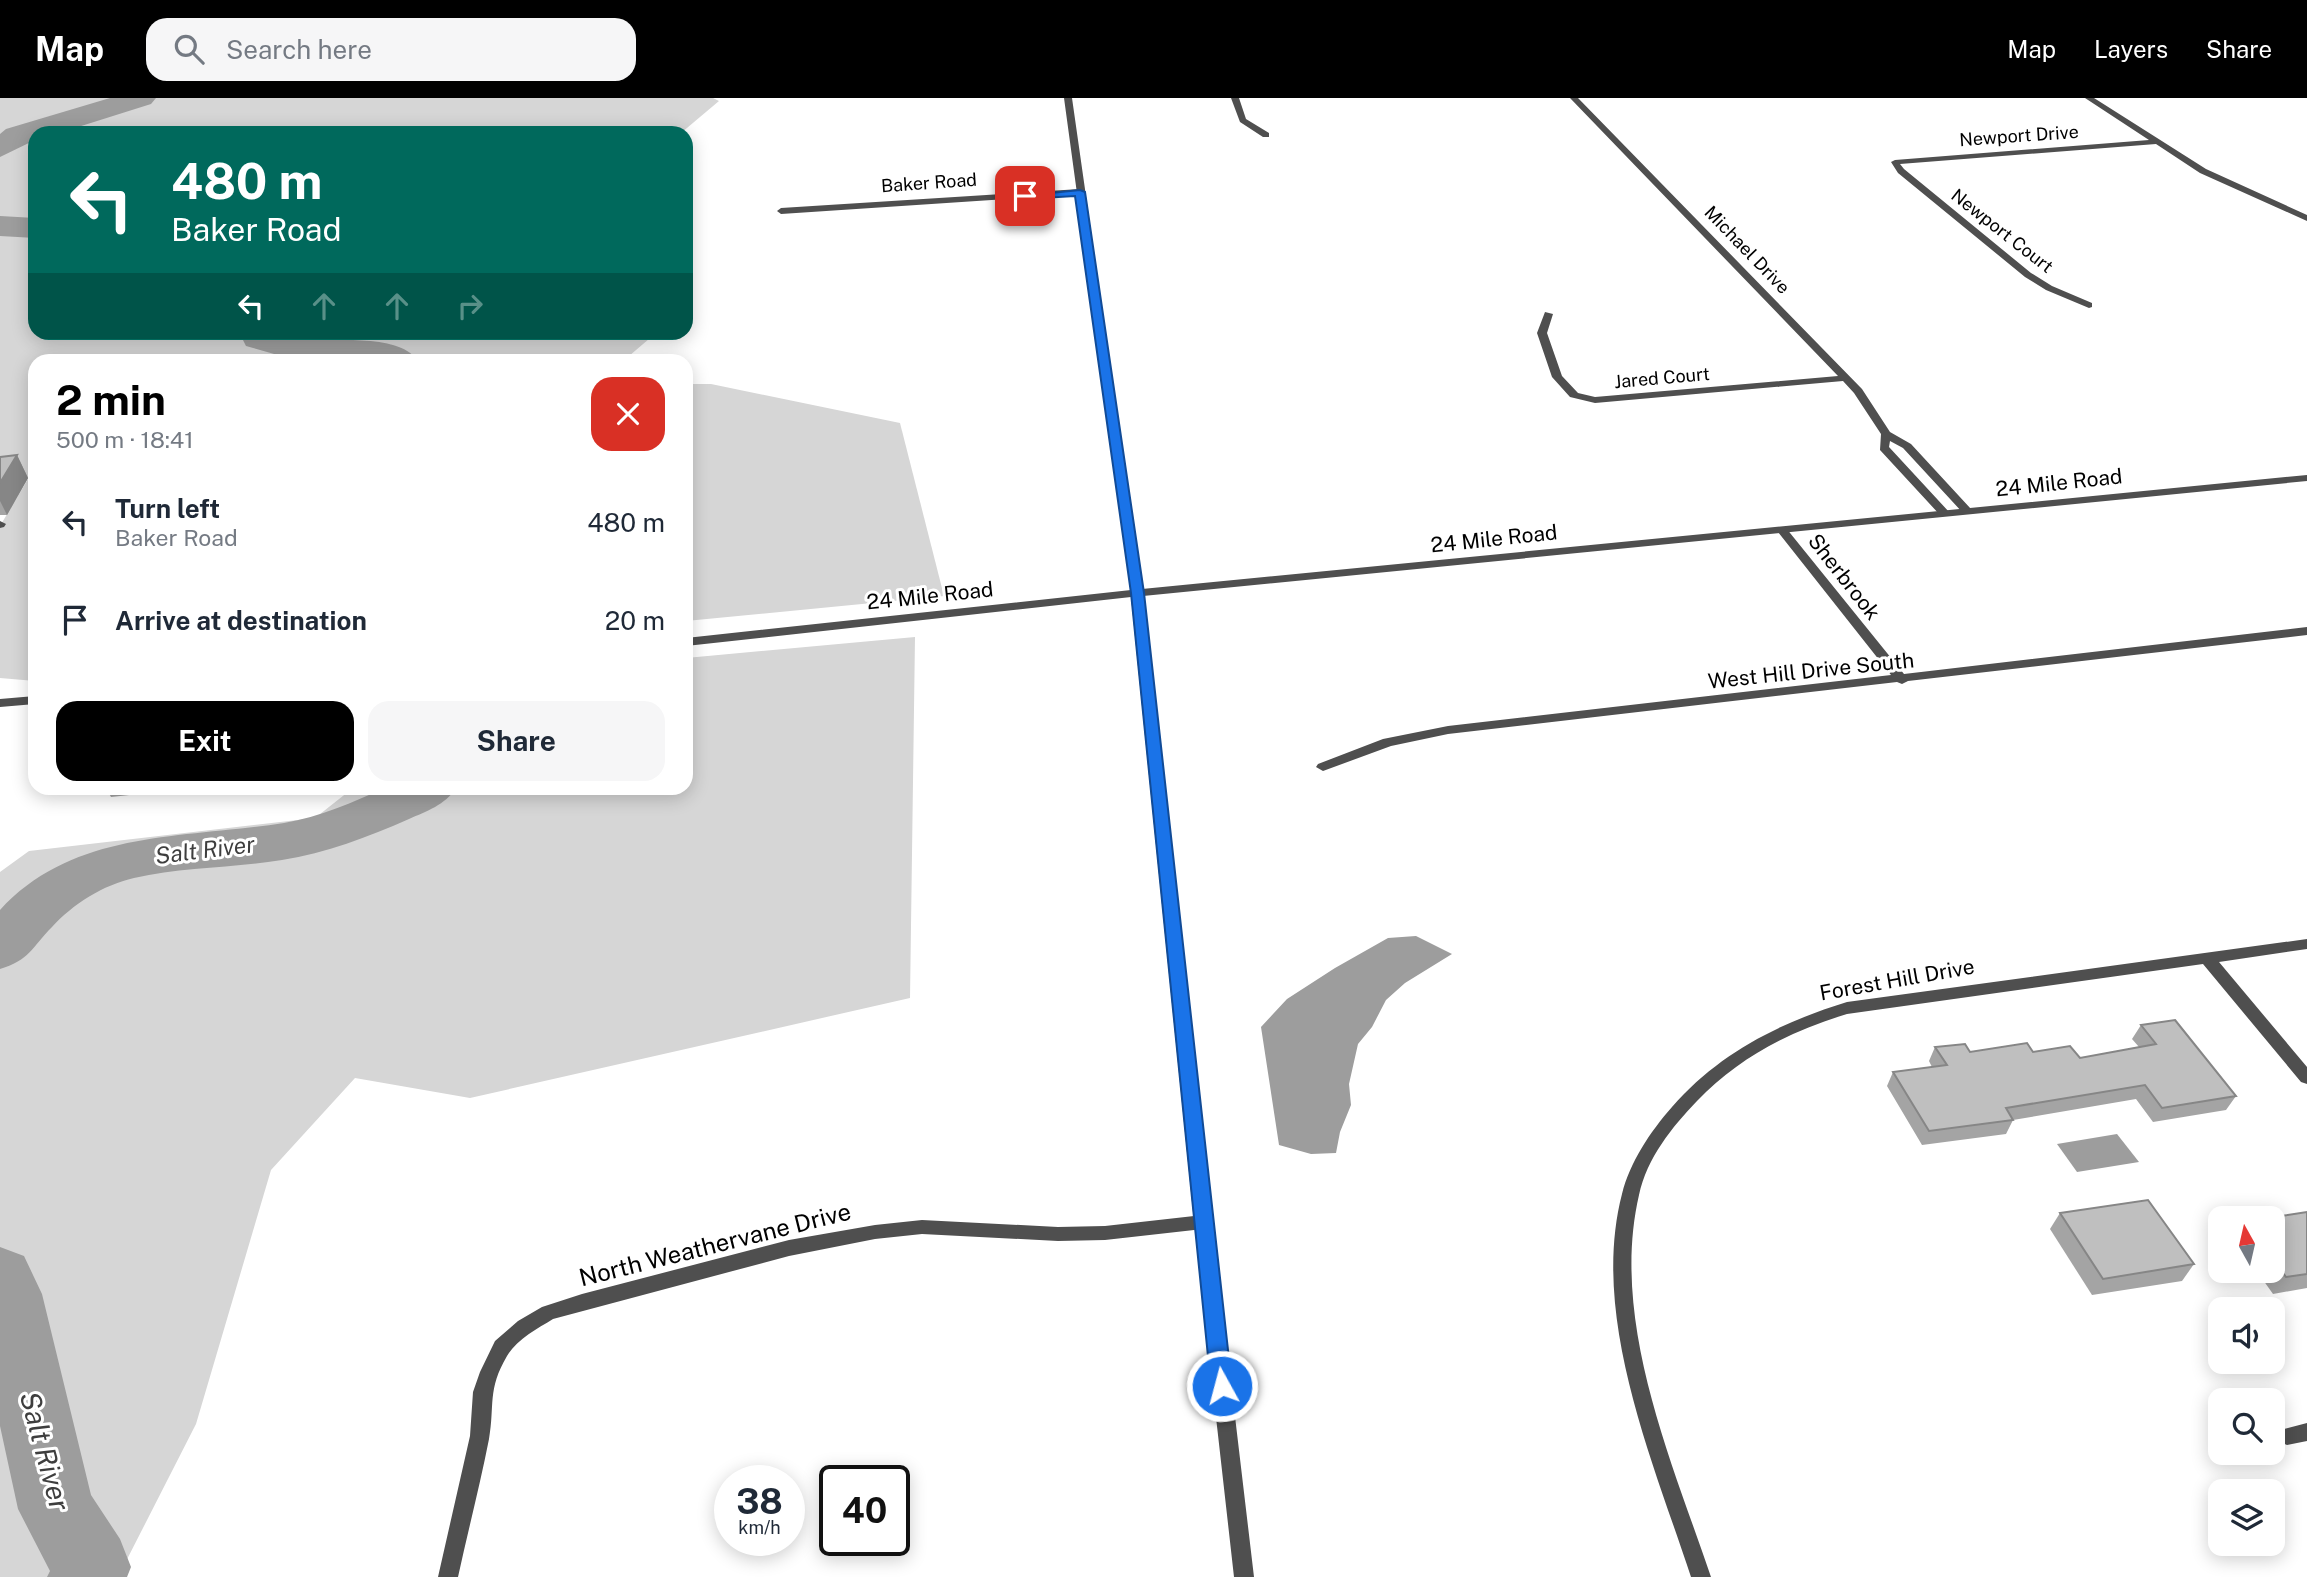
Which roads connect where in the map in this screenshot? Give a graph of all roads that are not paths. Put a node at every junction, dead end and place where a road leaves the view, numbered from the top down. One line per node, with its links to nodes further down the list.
1 (1068, 98): 8 (street)
2 (1235, 98): 5 (street)
3 (1574, 98): 13 (street, Michael Drive)
4 (2089, 98): 6 (street)
5 (1266, 135)
6 (2156, 142): 7 (street, Newport Drive); 10 (street)
7 (1901, 171): 11 (street, Newport Court)
8 (1080, 192): 9 (street, Baker Road); 19 (street)
9 (780, 211)
10 (2307, 218)
11 (2089, 304)
12 (1548, 314): 13 (street, Jared Court)
13 (1845, 378): 14 (street, Michael Drive)
14 (1886, 434): 16 (street, Michael Drive); 17 (street, Michael Drive)
15 (2307, 478): 16 (street, 24 Mile Road)
16 (1967, 511): 17 (street, 24 Mile Road)
17 (1944, 513): 18 (street, 24 Mile Road)
18 (1782, 530): 19 (street, 24 Mile Road); 22 (street, Sherbrook)
19 (1137, 593): 21 (street, 24 Mile Road); 29 (street)
20 (2307, 631): 22 (street, West Hill Drive South)
21 (693, 641)
22 (1902, 680): 25 (street, West Hill Drive South)
23 (28, 701): 24 (street)
24 (0, 703)
25 (1324, 768)
26 (2307, 944): 27 (street, Forest Hill Drive)
27 (2206, 957): 28 (street); 34 (street, Forest Hill Drive)
28 (2307, 1078)
29 (1203, 1222): 32 (street, North Weathervane Drive); 33 (street)
30 (2307, 1432): 31 (street)
31 (2287, 1436)
32 (448, 1577)
33 (1244, 1577)
34 (1701, 1577)

